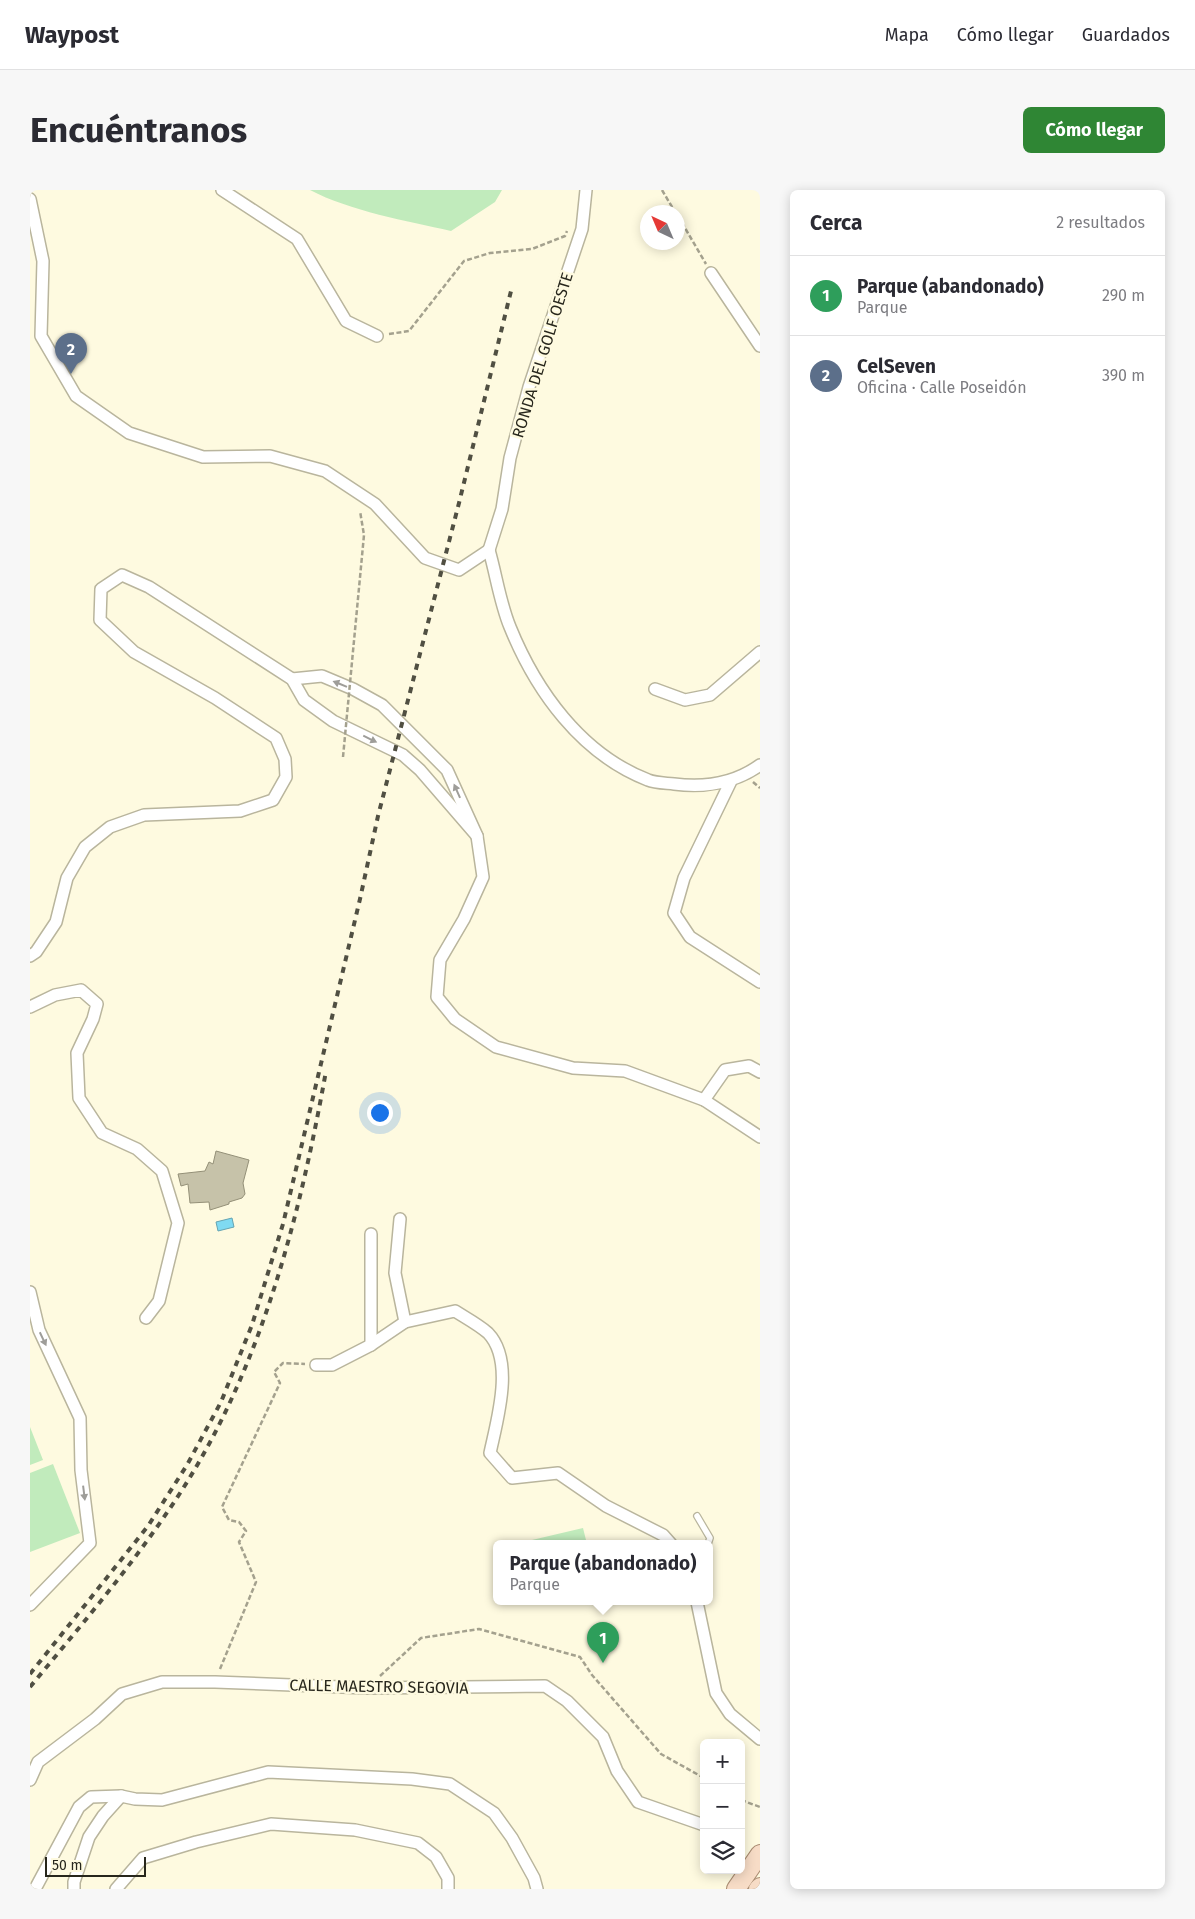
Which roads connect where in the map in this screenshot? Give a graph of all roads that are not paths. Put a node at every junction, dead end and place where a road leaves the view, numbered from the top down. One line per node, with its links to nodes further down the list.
1 (222, 190): 5 (street)
2 (586, 190): 7 (street, RONDA DEL GOLF OESTE)
3 (30, 199): 7 (street)
4 (712, 274): 6 (street)
5 (377, 336)
6 (760, 346)
7 (489, 550): 12 (street)
8 (760, 652): 10 (street)
9 (292, 679): 13 (street, one-way to 13); 13 (street, one-way to 9); 14 (street)
10 (655, 688)
11 (760, 765): 12 (street)
12 (731, 781): 15 (street)
13 (477, 836): 18 (street)
14 (30, 956)
15 (760, 982)
16 (30, 1007): 23 (street)
17 (760, 1072): 18 (street)
18 (704, 1100): 19 (street)
19 (760, 1137)
20 (400, 1219): 24 (street)
21 (370, 1234): 25 (street)
22 (30, 1292): 30 (street, one-way to 30)
23 (146, 1318)
24 (405, 1322): 25 (street); 28 (street)
25 (371, 1345): 26 (street)
26 (316, 1365)
27 (697, 1516): 29 (lane)
28 (668, 1540)
29 (709, 1540)
30 (30, 1605)
31 (698, 1605): 32 (street)
32 (758, 1737)
33 (30, 1780): 35 (street, CALLE MAESTRO SEGOVIA)
34 (121, 1796): 37 (street); 38 (street); 41 (street)
35 (700, 1824)
36 (760, 1854): 42 (main road)
37 (35, 1889)
38 (74, 1889)
39 (116, 1889): 40 (street)
40 (448, 1889)
41 (537, 1889)
42 (736, 1889)

